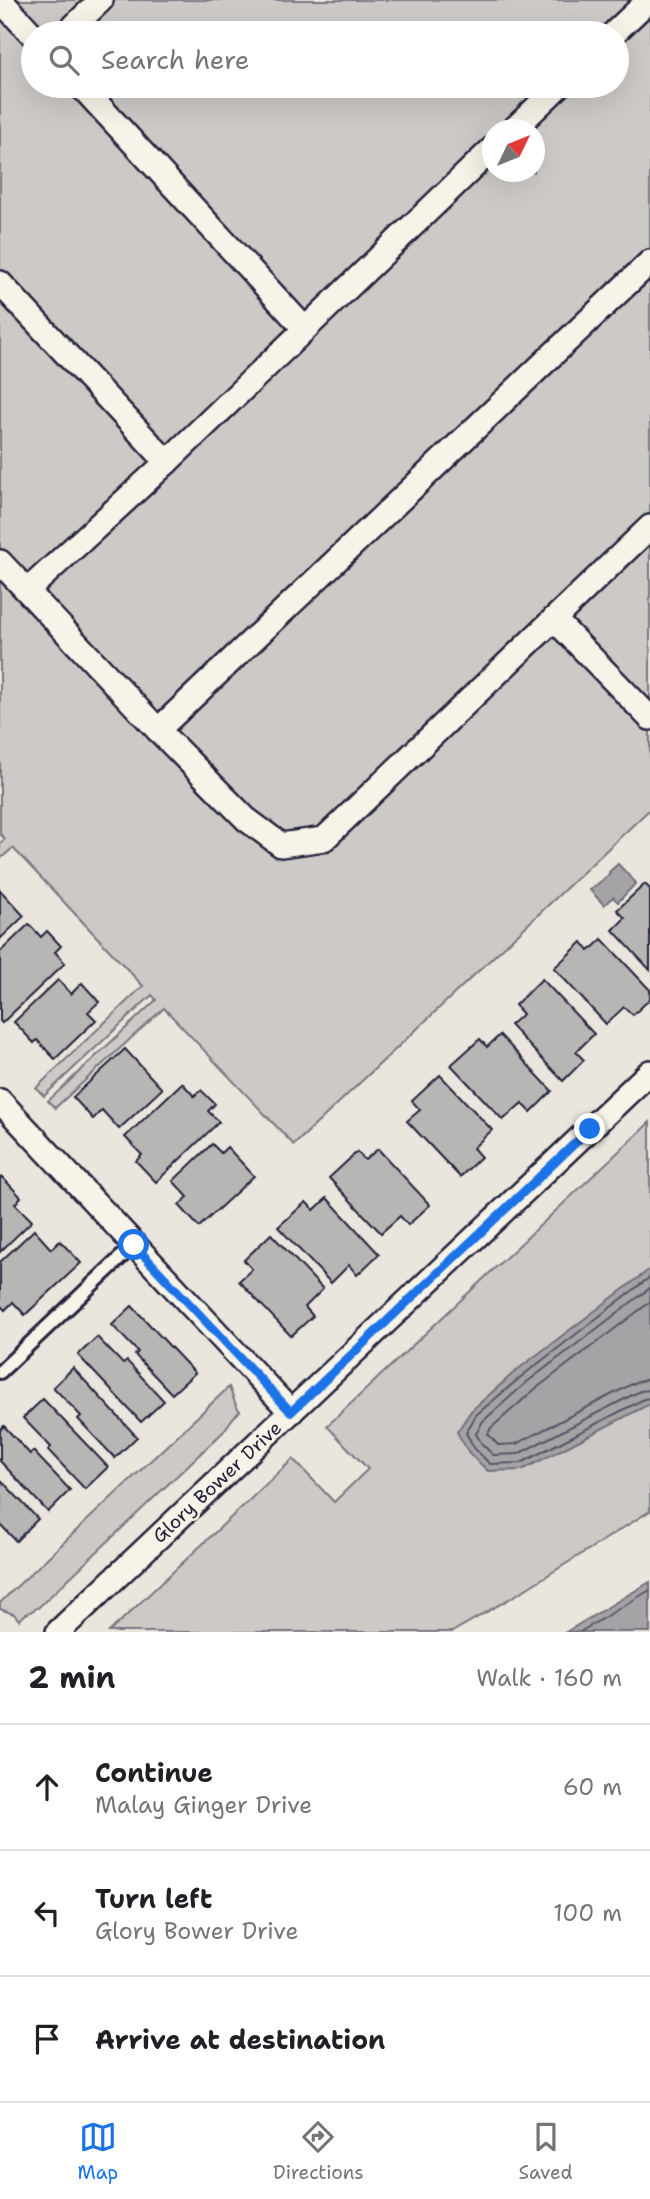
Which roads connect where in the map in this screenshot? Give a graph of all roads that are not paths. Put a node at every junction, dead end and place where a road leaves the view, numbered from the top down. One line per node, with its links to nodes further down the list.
1 (0, 0): 6 (street)
2 (101, 0): 4 (street)
3 (649, 0): 5 (street)
4 (79, 21)
5 (627, 21)
6 (21, 22)
7 (92, 98): 13 (street)
8 (546, 98): 9 (street)
9 (524, 119)
10 (482, 159): 13 (street)
11 (650, 262): 20 (street)
12 (0, 283): 14 (street)
13 (304, 328): 14 (street)
14 (167, 462): 17 (street)
15 (650, 527): 18 (street)
16 (0, 562): 17 (street)
17 (27, 590): 20 (street)
18 (554, 619): 19 (street); 20 (street)
19 (650, 718)
20 (158, 730)
21 (650, 1072): 25 (street, Glory Bower Drive)
22 (0, 1101): 23 (street)
23 (134, 1245): 24 (lane); 25 (street)
24 (0, 1372)
25 (291, 1412): 26 (street, Glory Bower Drive)
26 (58, 1632)

